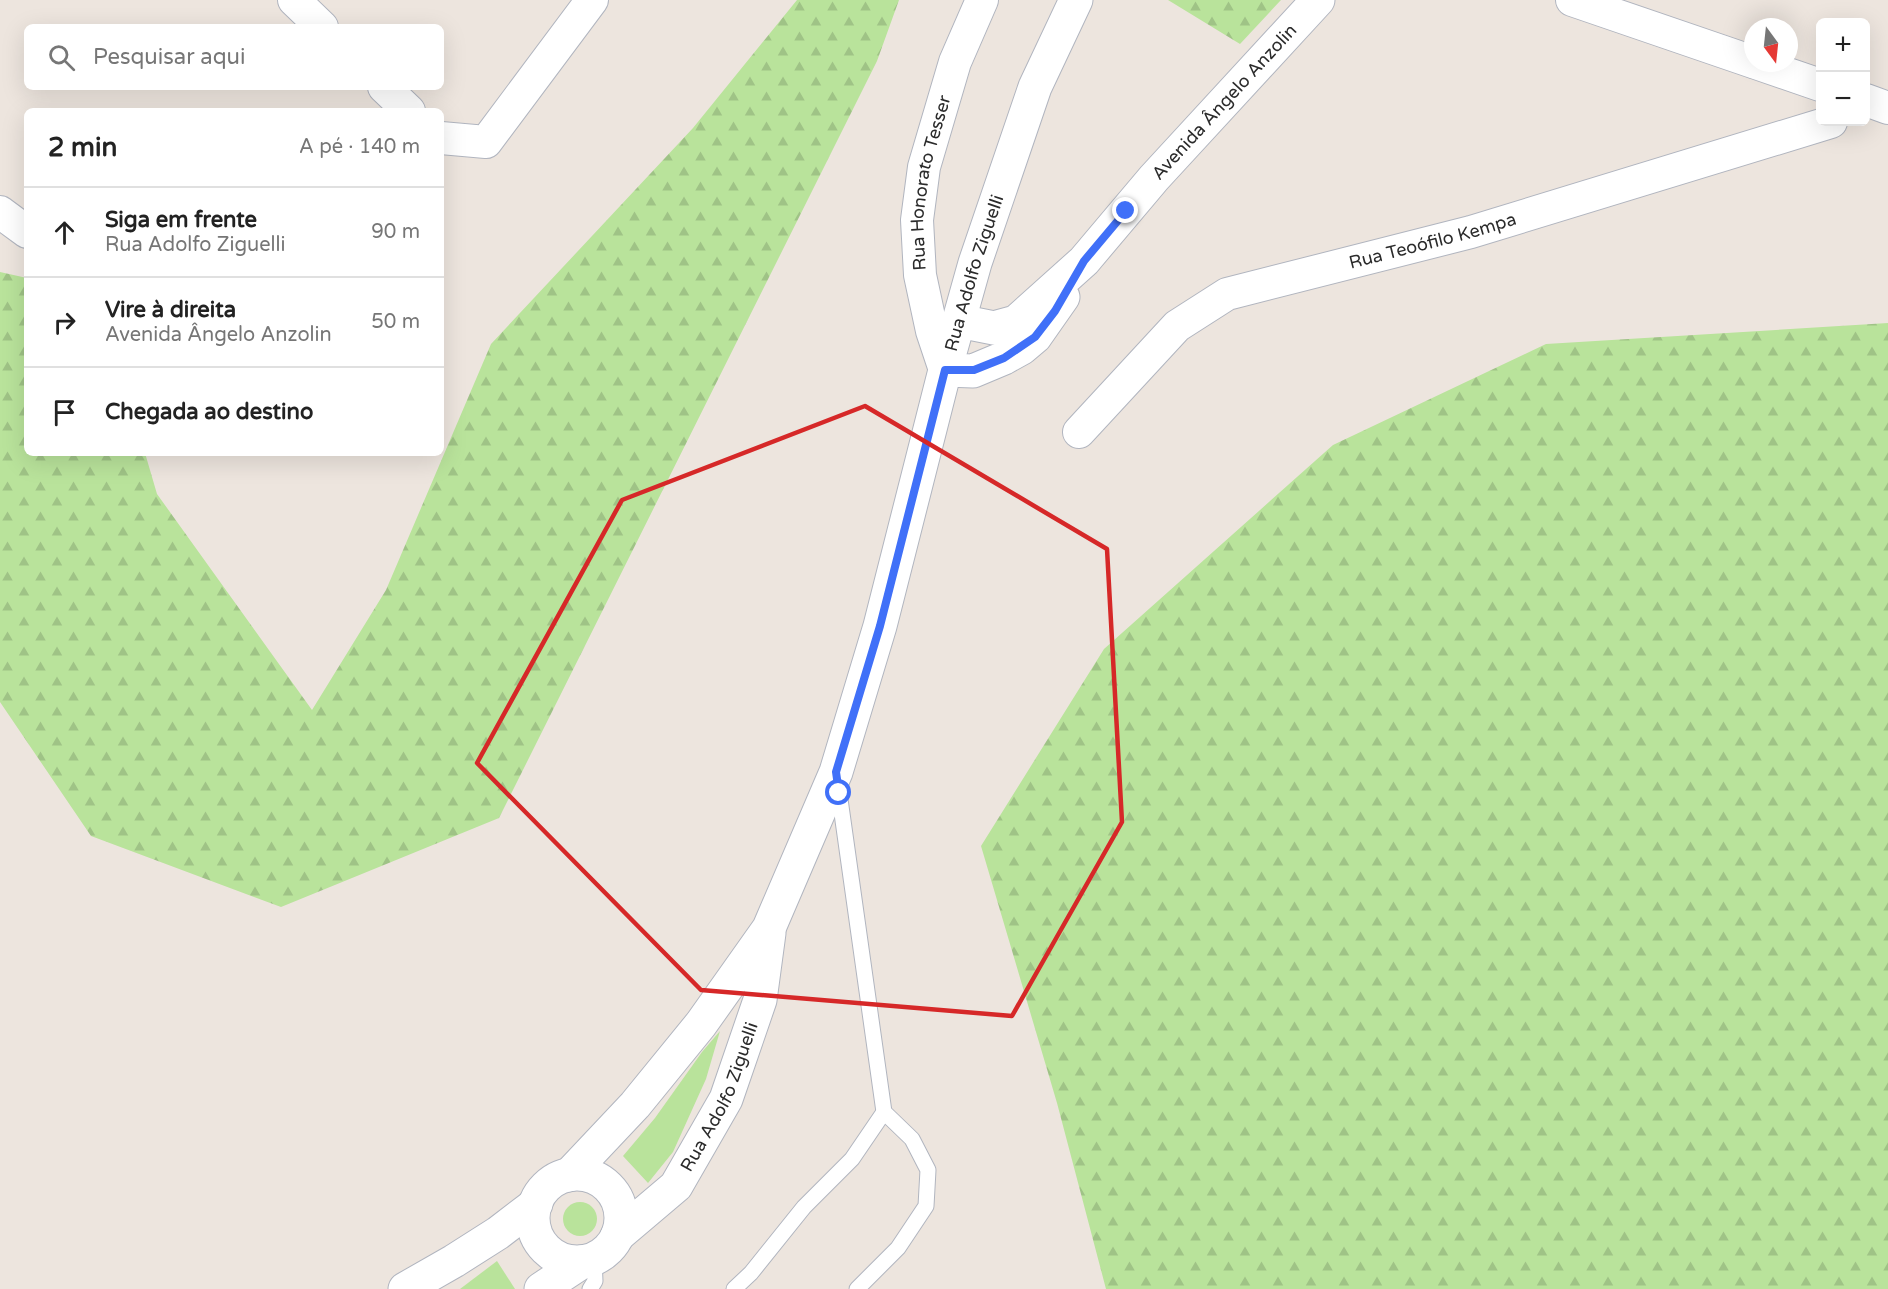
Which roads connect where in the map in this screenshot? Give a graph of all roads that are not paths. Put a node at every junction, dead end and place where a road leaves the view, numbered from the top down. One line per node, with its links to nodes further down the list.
1 (294, 0): 7 (street)
2 (592, 0): 14 (street)
3 (982, 0): 19 (street, Rua Honorato Tesser)
4 (1076, 0): 18 (main road, Rua Adolfo Ziguelli)
5 (1318, 0): 17 (main road, Avenida Ângelo Anzolin)
6 (1572, 0): 8 (street)
7 (319, 24)
8 (1744, 58)
9 (1784, 72): 10 (street)
10 (1816, 83)
11 (387, 90): 12 (street)
12 (406, 108)
13 (1818, 126): 20 (street, Rua Teoófilo Kempa)
14 (444, 138)
15 (0, 212): 16 (street)
16 (24, 230)
17 (1084, 261): 18 (main road, Avenida Ângelo Anzolin); 19 (main road, Avenida Ângelo Anzolin)
18 (959, 321): 19 (main road, Rua Adolfo Ziguelli)
19 (945, 370): 21 (main road, Rua Adolfo Ziguelli)
20 (1079, 432)
21 (836, 772): 22 (main road, Rua Adolfo Ziguelli); 23 (lane)
22 (769, 928): 24 (main road, Rua Adolfo Ziguelli); 26 (main road, Rua Adolfo Ziguelli)
23 (884, 1112): 30 (lane); 31 (lane)
24 (569, 1175): 25 (main road); 26 (main road)
25 (536, 1204): 27 (main road); 28 (main road)
26 (617, 1236): 27 (main road)
27 (589, 1270): 29 (main road)
28 (405, 1289)
29 (541, 1289)
30 (734, 1289)
31 (856, 1289)

